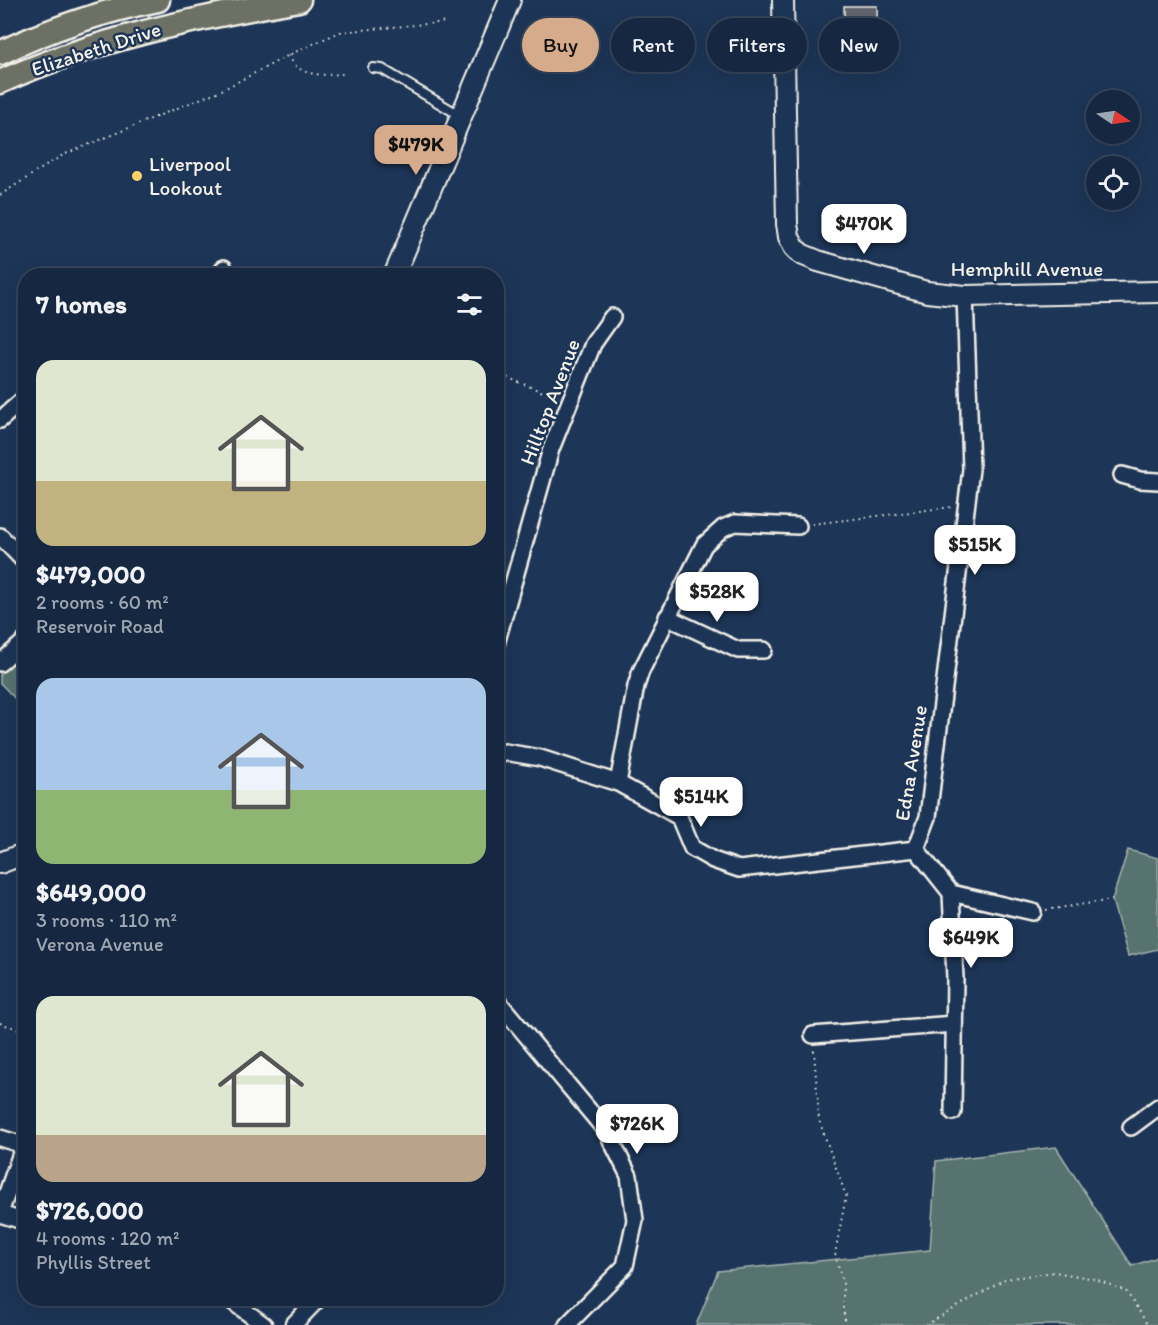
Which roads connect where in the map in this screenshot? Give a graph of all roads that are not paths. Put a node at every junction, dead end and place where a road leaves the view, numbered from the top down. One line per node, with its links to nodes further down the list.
1 (158, 0): 5 (main road, Elizabeth Drive)
2 (299, 0): 7 (main road, Elizabeth Drive)
3 (510, 0): 8 (street)
4 (783, 0): 11 (street, Hemphill Avenue)
5 (0, 52)
6 (373, 68): 8 (lane)
7 (0, 82)
8 (462, 116): 9 (street)
9 (397, 268)
10 (1158, 292): 11 (street, Hemphill Avenue)
11 (965, 296): 27 (street, Edna Avenue)
12 (612, 317): 20 (street, Hilltop Avenue)
13 (18, 404): 14 (street)
14 (0, 420)
15 (1122, 475): 16 (street)
16 (1158, 481)
17 (798, 526): 21 (street)
18 (0, 536): 19 (street)
19 (18, 555)
20 (504, 616)
21 (667, 617): 23 (street); 26 (street)
22 (18, 647): 24 (street)
23 (764, 650)
24 (0, 663)
25 (504, 752): 26 (street, Edna Avenue)
26 (618, 783): 27 (street, Edna Avenue)
27 (916, 849): 30 (street)
28 (18, 856): 29 (street)
29 (0, 863)
30 (951, 892): 31 (street); 33 (street)
31 (1034, 912)
32 (504, 1009): 47 (street)
33 (954, 1024): 34 (street); 36 (street)
34 (813, 1035)
35 (1158, 1107): 37 (street)
36 (953, 1112)
37 (1131, 1127)
38 (0, 1138): 39 (street)
39 (18, 1141)
40 (18, 1160): 41 (street)
41 (0, 1214): 42 (street)
42 (18, 1220)
43 (238, 1306): 45 (street)
44 (311, 1306): 46 (street)
45 (264, 1325)
46 (293, 1325)
47 (567, 1325)

